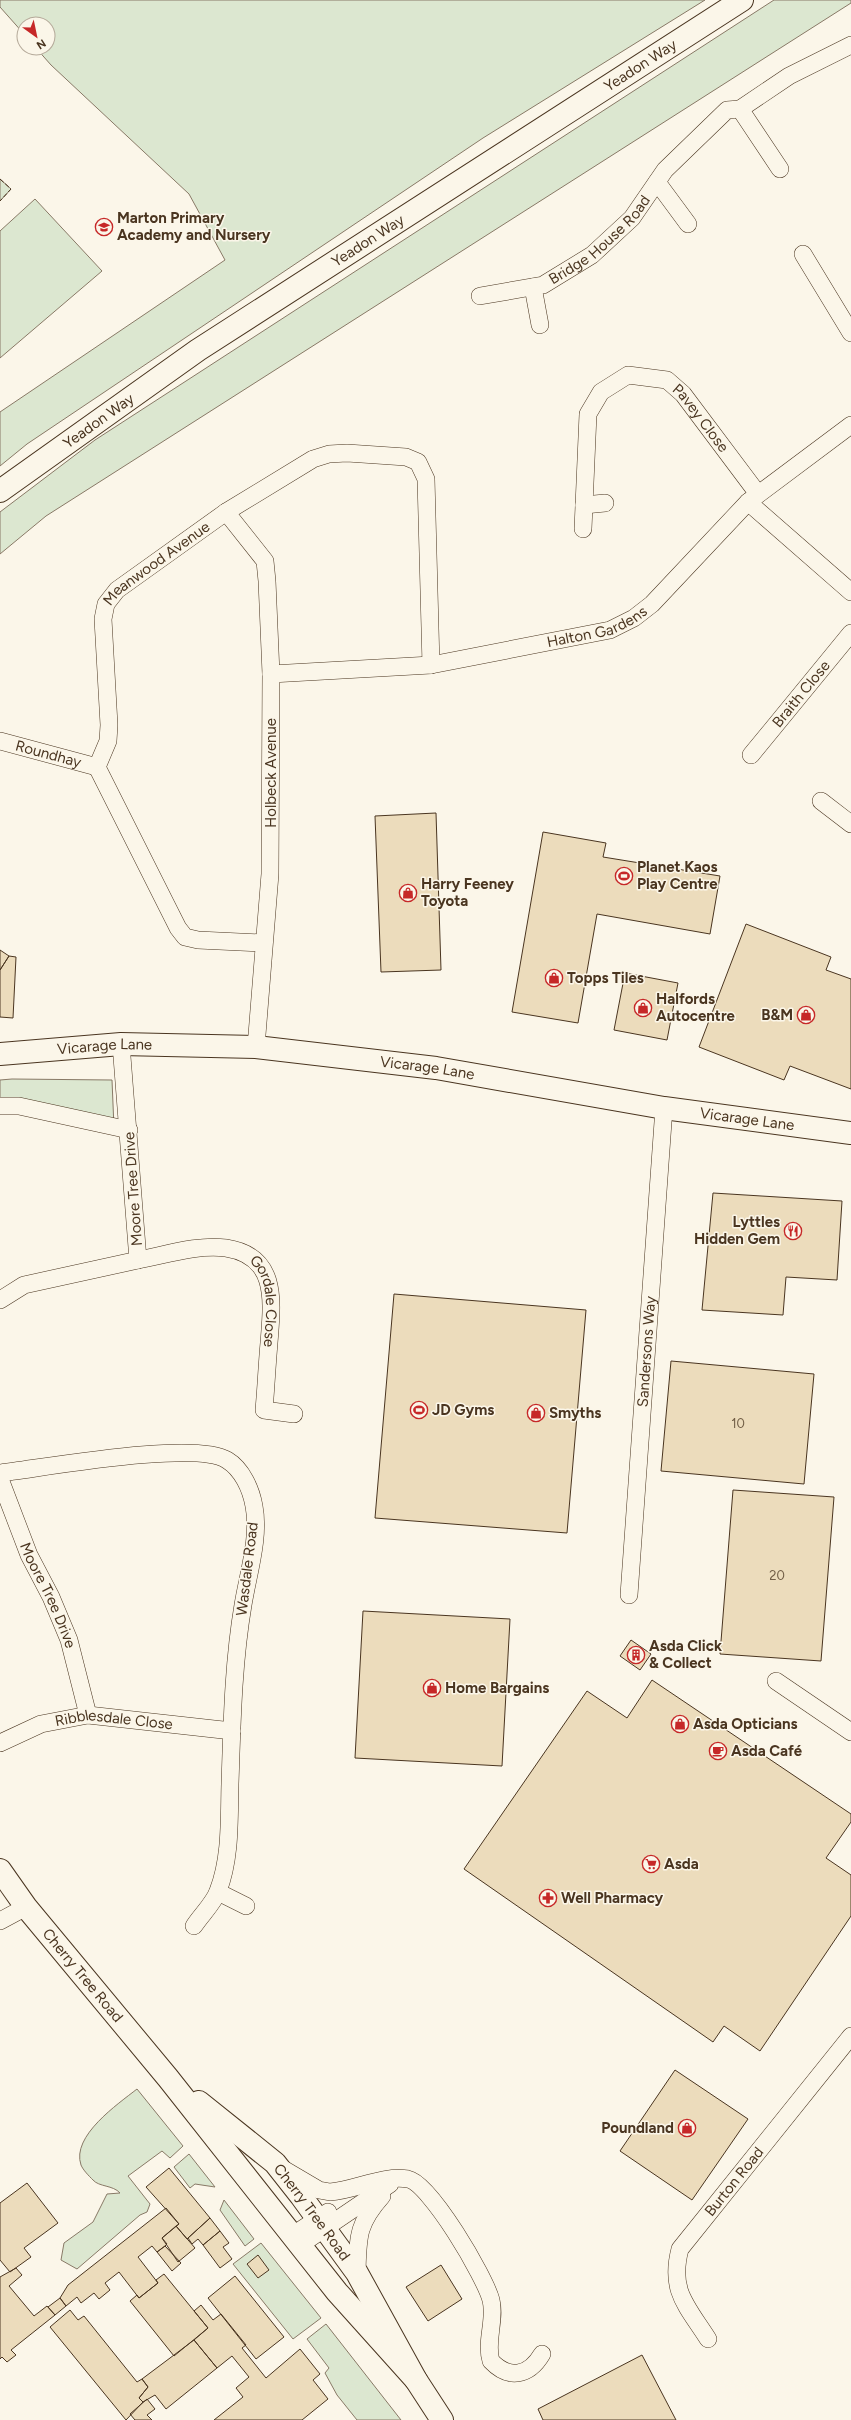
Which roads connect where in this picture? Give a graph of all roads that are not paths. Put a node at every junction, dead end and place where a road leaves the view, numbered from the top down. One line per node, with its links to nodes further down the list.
1 (742, 0): 13 (street, Yeadon Way)
2 (851, 45): 3 (street, Bridge House Road)
3 (740, 109): 4 (street); 5 (street, Bridge House Road)
4 (780, 169)
5 (658, 182): 6 (street, Bridge House Road); 8 (street, Bridge House Road)
6 (688, 224)
7 (803, 254): 11 (street)
8 (533, 287): 9 (street, Bridge House Road); 10 (street, Bridge House Road)
9 (480, 296)
10 (540, 325)
11 (851, 333)
12 (851, 425): 14 (street, Halton Gardens)
13 (0, 491)
14 (753, 498): 16 (street, Pavey Close); 19 (street, Pavey Close); 21 (street, Halton Gardens)
15 (605, 503): 16 (street)
16 (584, 505): 18 (street, Pavey Close)
17 (226, 512): 21 (street, Meanwood Avenue); 22 (street, Holbeck Avenue); 25 (street, Meanwood Avenue)
18 (582, 528)
19 (851, 592)
20 (851, 633): 24 (street, Braith Close)
21 (431, 665): 22 (street, Halton Gardens)
22 (271, 674): 28 (street, Holbeck Avenue)
23 (0, 741): 25 (street, Roundhay)
24 (751, 755)
25 (97, 767): 28 (street)
26 (821, 801): 27 (street)
27 (851, 824)
28 (263, 943): 30 (street, Holbeck Avenue)
29 (122, 1044): 30 (street, Vicarage Lane); 31 (street, Vicarage Lane); 34 (street, Moore Tree Drive)
30 (256, 1047): 33 (street, Vicarage Lane)
31 (0, 1054)
32 (0, 1106): 34 (street)
33 (664, 1108): 35 (street, Vicarage Lane); 41 (street, Sandersons Way)
34 (129, 1130): 36 (street, Moore Tree Drive)
35 (851, 1133)
36 (138, 1260): 37 (street, Moore Tree Drive); 38 (street, Gordale Close)
37 (0, 1300)
38 (294, 1414)
39 (0, 1473): 44 (street, Wasdale Road)
40 (0, 1479): 43 (street, Moore Tree Drive)
41 (629, 1596)
42 (776, 1681): 45 (street)
43 (88, 1714): 44 (street, Ribblesdale Close); 46 (street, Ribblesdale Close)
44 (232, 1730): 48 (street, Wasdale Road)
45 (851, 1732)
46 (0, 1743)
47 (0, 1870): 50 (street, Cherry Tree Road)
48 (218, 1892): 49 (street); 52 (street, Wasdale Road)
49 (246, 1906)
50 (26, 1907): 51 (street); 54 (street, Cherry Tree Road)
51 (0, 1921)
52 (194, 1926)
53 (851, 2036): 61 (street, Burton Road)
54 (168, 2078): 55 (street, Cherry Tree Road); 59 (street, Cherry Tree Road)
55 (275, 2163): 57 (street); 58 (street, Cherry Tree Road)
56 (397, 2179): 57 (street); 58 (street); 60 (street); 62 (street)
57 (371, 2183): 58 (street)
58 (321, 2223): 59 (street); 60 (street, Cherry Tree Road)
59 (297, 2240): 63 (street, Cherry Tree Road)
60 (357, 2273): 63 (street, Cherry Tree Road)
61 (708, 2339)
62 (542, 2354)
63 (416, 2380): 64 (street, Cherry Tree Road)
64 (442, 2420)

